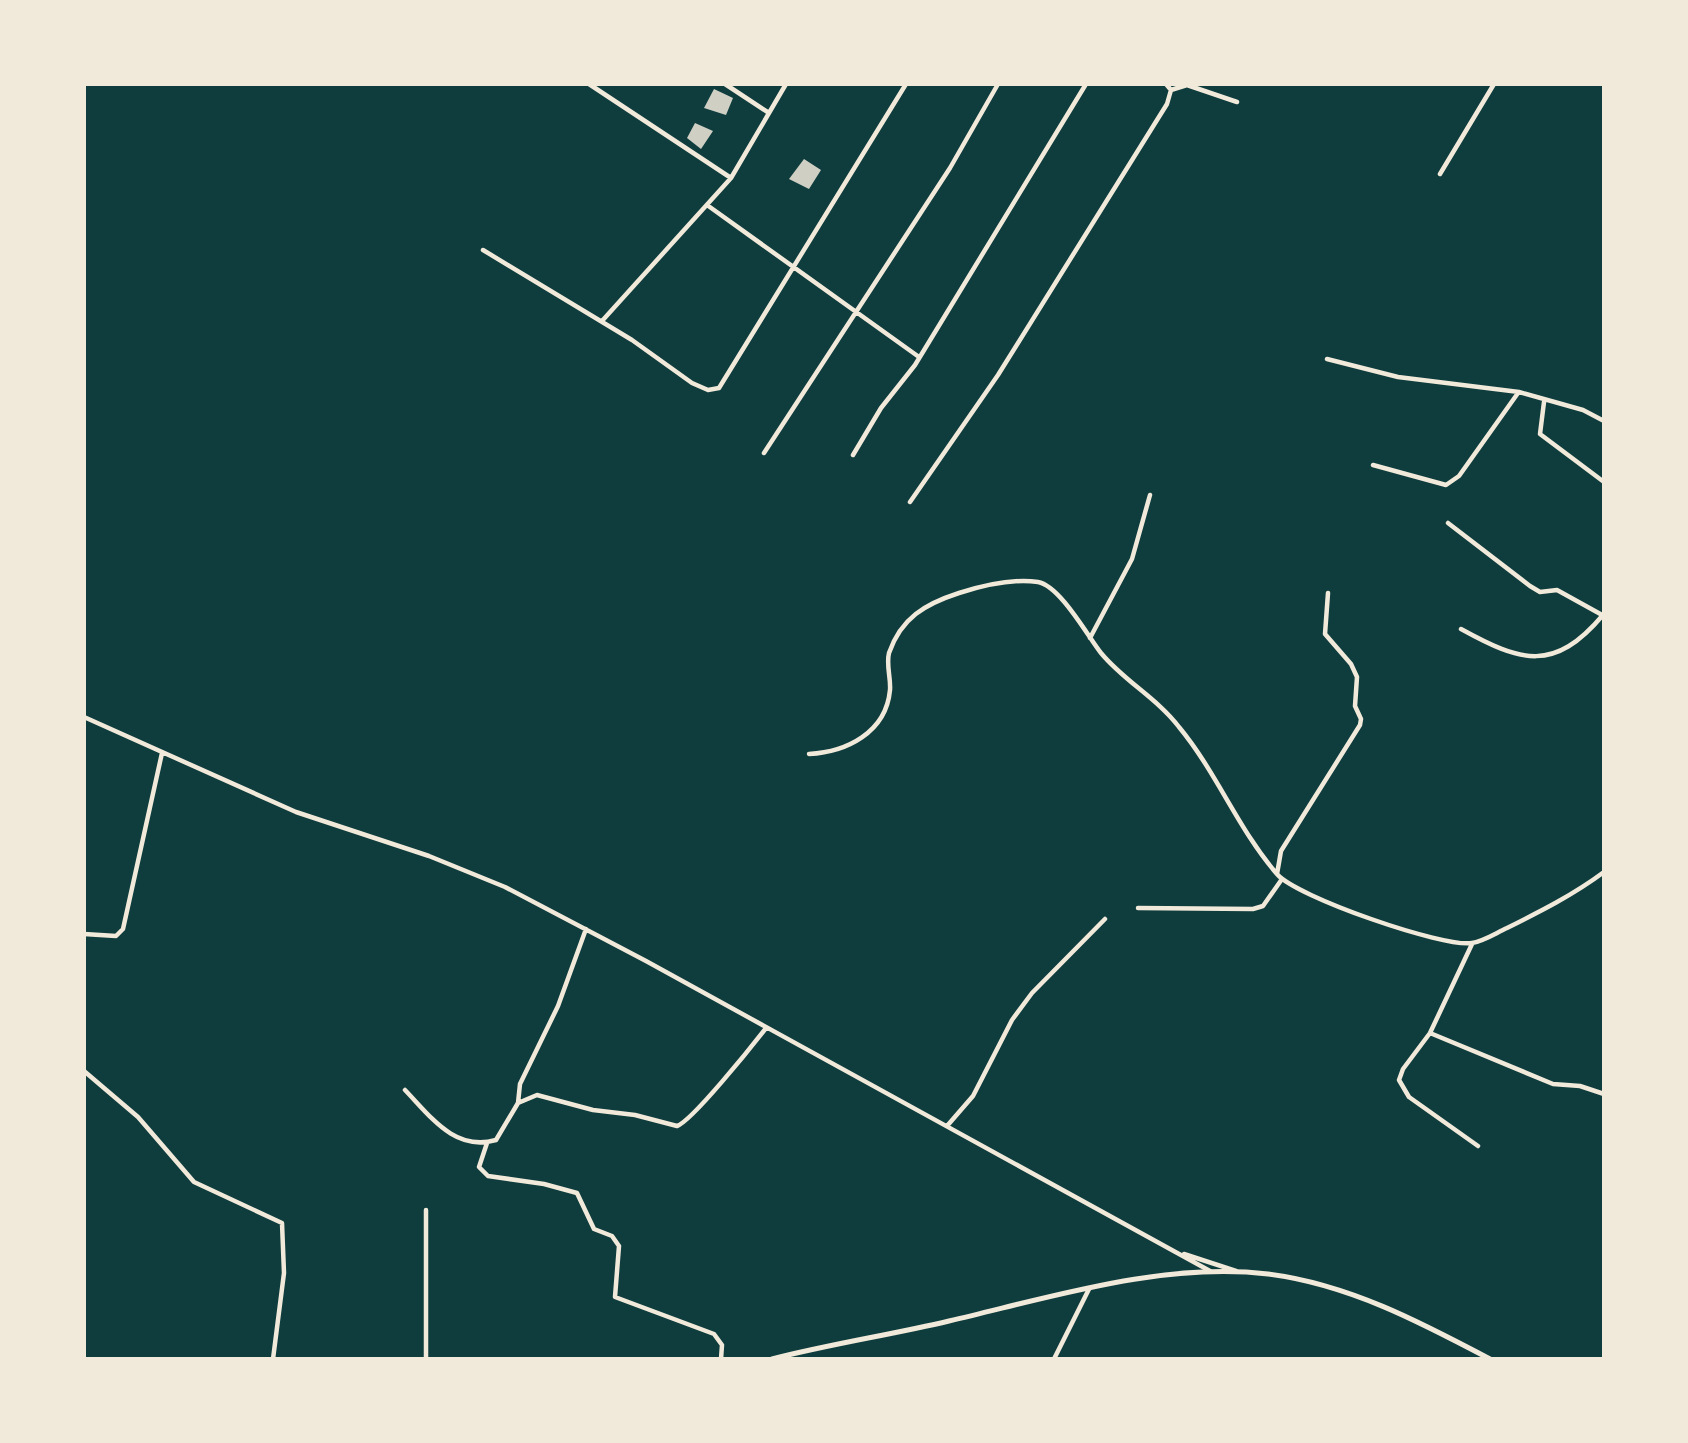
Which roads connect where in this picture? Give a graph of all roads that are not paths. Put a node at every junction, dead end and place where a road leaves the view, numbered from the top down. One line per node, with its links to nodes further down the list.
1 (589, 84): 13 (street)
2 (725, 84): 11 (street)
3 (786, 84): 11 (street)
4 (906, 84): 16 (street)
5 (998, 84): 17 (street)
6 (1086, 84): 19 (street)
7 (1166, 84): 9 (street)
8 (1494, 84): 12 (street)
9 (1171, 90): 10 (street); 29 (street)
10 (1237, 102)
11 (769, 113): 13 (street)
12 (1440, 174)
13 (731, 178): 14 (street)
14 (707, 205): 16 (street); 18 (street)
15 (483, 250): 18 (street)
16 (795, 266): 17 (street); 18 (street)
17 (857, 313): 19 (street); 24 (street)
18 (602, 321)
19 (919, 357): 25 (street)
20 (1327, 359): 21 (street)
21 (1519, 392): 22 (street); 26 (street)
22 (1544, 402): 23 (street); 27 (street)
23 (1604, 421)
24 (764, 453)
25 (853, 455)
26 (1373, 465)
27 (1604, 482)
28 (1150, 495): 34 (street)
29 (910, 502)
30 (1448, 523): 32 (street)
31 (1328, 593): 39 (street)
32 (1603, 616): 33 (street)
33 (1461, 629)
34 (1090, 638): 37 (street); 39 (street)
35 (84, 717): 36 (street)
36 (162, 753): 43 (street); 44 (street)
37 (809, 754)
38 (1604, 872): 45 (street)
39 (1277, 874): 40 (street)
40 (1282, 879): 41 (street); 45 (street)
41 (1138, 908)
42 (1105, 919): 52 (street)
43 (586, 929): 46 (street); 51 (street)
44 (84, 934)
45 (1472, 943): 47 (street)
46 (766, 1028): 51 (street); 52 (street)
47 (1430, 1033): 50 (street); 54 (street)
48 (84, 1071): 60 (street)
49 (405, 1090): 53 (street)
50 (1604, 1094)
51 (518, 1103): 53 (street)
52 (947, 1126): 56 (street)
53 (487, 1143): 62 (street)
54 (1478, 1146)
55 (426, 1210): 61 (street)
56 (1180, 1253): 57 (street); 58 (street)
57 (1210, 1271): 58 (street); 59 (street)
58 (1240, 1272): 65 (street)
59 (1089, 1289): 63 (street); 64 (street)
60 (273, 1359)
61 (426, 1359)
62 (721, 1359)
63 (772, 1359)
64 (1054, 1359)
65 (1490, 1359)

